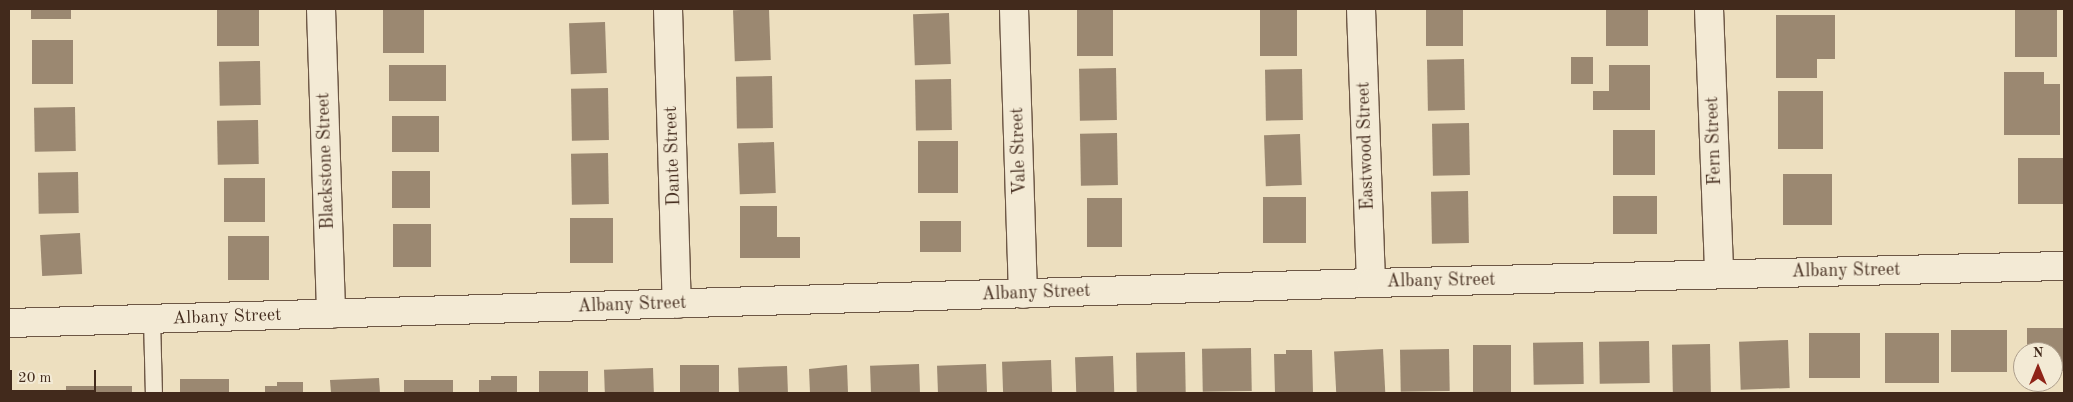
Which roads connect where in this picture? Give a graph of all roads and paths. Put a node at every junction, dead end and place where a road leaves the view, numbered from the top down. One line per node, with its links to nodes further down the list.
1 (321, 9): 11 (street, Blackstone Street)
2 (668, 9): 10 (street, Dante Street)
3 (1014, 9): 9 (street, Vale Street)
4 (1361, 9): 8 (street, Eastwood Street)
5 (1709, 9): 7 (street, Fern Street)
6 (2064, 266): 7 (street, Albany Street)
7 (1719, 274): 8 (street, Albany Street)
8 (1371, 283): 9 (street, Albany Street)
9 (1023, 294): 10 (street, Albany Street)
10 (677, 304): 11 (street, Albany Street)
11 (331, 314): 12 (street, Albany Street)
12 (152, 319): 13 (street, Albany Street); 14 (lane)
13 (9, 323)
14 (154, 393)

